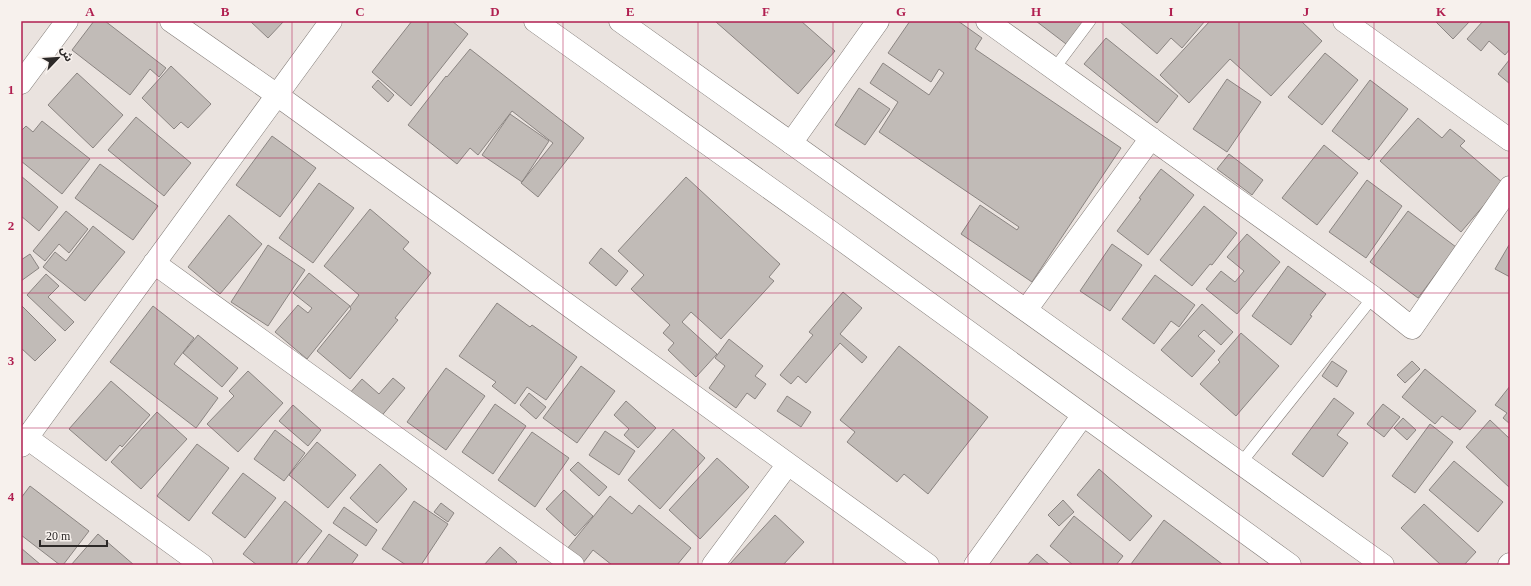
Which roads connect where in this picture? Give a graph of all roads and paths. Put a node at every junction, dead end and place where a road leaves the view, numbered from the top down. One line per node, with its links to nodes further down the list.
1 (67, 21): 11 (street)
2 (171, 21): 12 (street)
3 (331, 21): 12 (street)
4 (535, 21): 20 (street)
5 (620, 21): 15 (street)
6 (878, 21): 15 (street)
7 (987, 21): 10 (street)
8 (1090, 21): 10 (lane)
9 (1347, 22): 14 (street)
10 (1054, 69): 13 (street)
11 (21, 83)
12 (277, 95): 17 (street); 23 (street)
13 (1151, 138): 18 (street); 19 (street)
14 (1510, 140)
15 (791, 143): 19 (street)
16 (1510, 187): 18 (street)
17 (154, 264): 21 (street); 25 (street)
18 (1373, 297): 22 (lane)
19 (1026, 310): 22 (street)
20 (1083, 415): 28 (street); 29 (street)
21 (24, 442): 24 (street)
22 (1241, 463): 30 (street)
23 (788, 464): 26 (street); 27 (street)
24 (202, 565)
25 (573, 565)
26 (713, 565)
27 (928, 565)
28 (975, 565)
29 (1290, 565)
30 (1383, 565)

